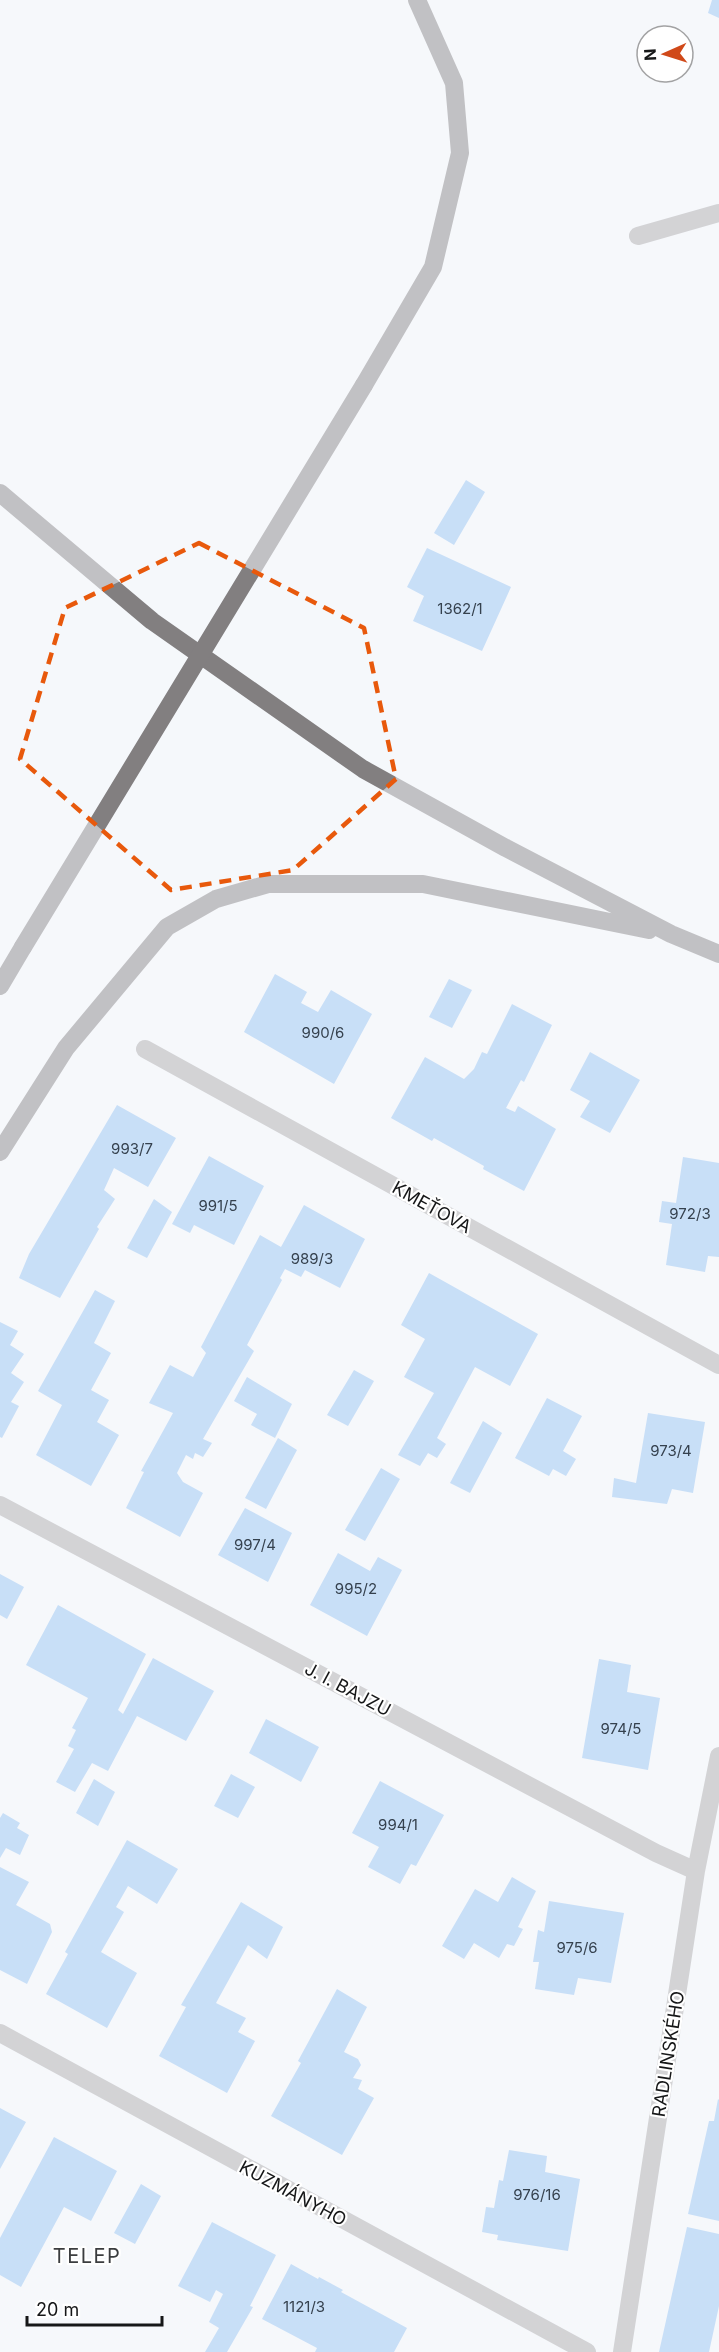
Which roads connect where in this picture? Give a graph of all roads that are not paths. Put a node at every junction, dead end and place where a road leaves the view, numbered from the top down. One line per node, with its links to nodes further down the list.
1 (417, 0): 7 (main road, bridge)
2 (719, 213): 3 (street)
3 (638, 236)
4 (0, 493): 5 (main road)
5 (671, 934): 6 (main road); 9 (main road)
6 (719, 954)
7 (0, 986)
8 (145, 1048): 10 (street, KMEŤOVA)
9 (0, 1152)
10 (719, 1365)
11 (0, 1504): 13 (street, J. I. BAJZU)
12 (719, 1756): 13 (street, RADLINSKÉHO)
13 (696, 1871): 16 (street, RADLINSKÉHO)
14 (0, 2033): 15 (street, KUZMÁNYHO)
15 (587, 2352)
16 (622, 2352)

